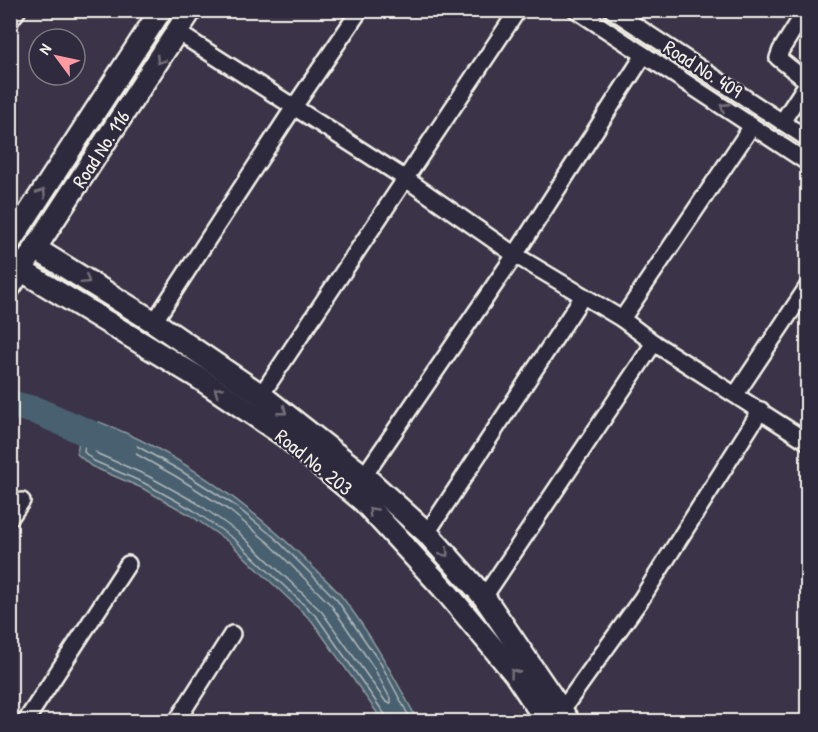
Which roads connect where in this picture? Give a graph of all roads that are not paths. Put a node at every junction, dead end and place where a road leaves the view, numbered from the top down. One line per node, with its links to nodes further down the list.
1 (18, 10): 9 (street)
2 (161, 10): 19 (street, Road No. 116, one-way to 2)
3 (191, 10): 10 (street, Road No. 116)
4 (360, 10): 13 (street)
5 (518, 10): 18 (street)
6 (576, 10): 11 (street, Road No. 409)
7 (612, 10): 14 (street, Road No. 409)
8 (806, 10): 12 (street)
9 (10, 21)
10 (177, 32): 13 (street); 20 (street, Road No. 116, one-way to 20)
11 (644, 55): 15 (street, Road No. 409, one-way to 11); 21 (street)
12 (807, 82): 14 (street)
13 (294, 107): 18 (street); 26 (street)
14 (782, 122): 16 (street, Road No. 409)
15 (752, 126): 17 (street, Road No. 409); 25 (street)
16 (807, 139)
17 (807, 163)
18 (406, 179): 21 (street); 29 (street)
19 (12, 237)
20 (36, 249): 22 (street, Road No. 116); 26 (street, one-way to 26)
21 (515, 255): 24 (street); 32 (street)
22 (16, 279): 39 (street, Road No. 203, one-way to 22)
23 (807, 286): 28 (street)
24 (583, 296): 25 (street); 35 (street)
25 (622, 319): 27 (street)
26 (154, 322): 29 (street)
27 (654, 343): 28 (street); 37 (street)
28 (736, 394): 30 (street)
29 (261, 395): 32 (street, one-way to 32)
30 (761, 410): 31 (street); 39 (street)
31 (807, 442)
32 (364, 476): 35 (street)
33 (22, 501): 34 (street)
34 (10, 518)
35 (427, 533): 37 (street, one-way to 37)
36 (128, 564): 40 (street)
37 (484, 597): 39 (street)
38 (232, 634): 41 (street)
39 (559, 718)
40 (25, 722)
41 (176, 722)

